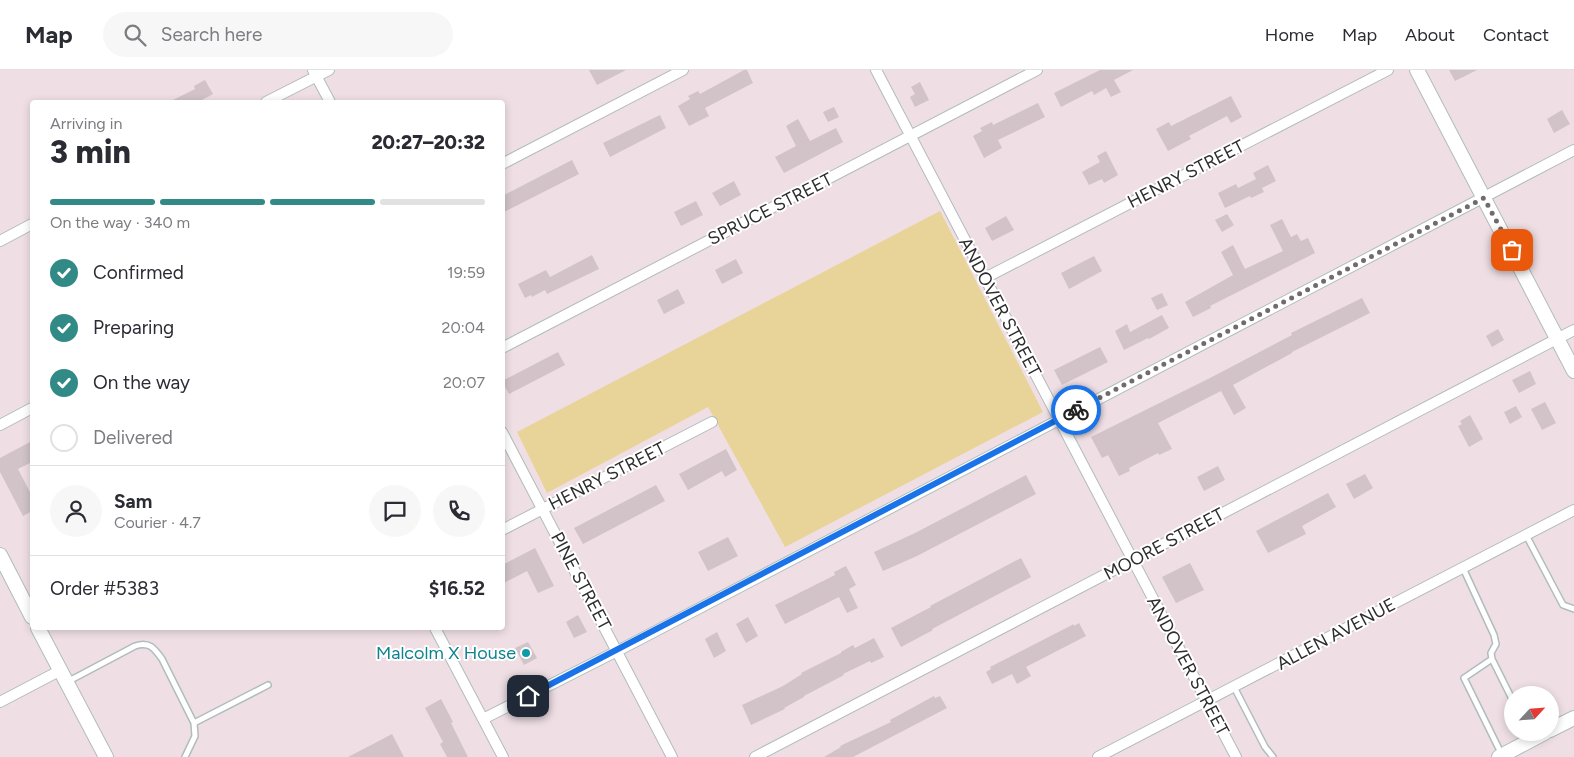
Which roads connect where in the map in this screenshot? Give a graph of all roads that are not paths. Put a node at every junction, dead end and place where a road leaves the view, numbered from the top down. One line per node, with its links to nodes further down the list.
1 (329, 70): 7 (street)
2 (683, 70): 12 (street)
3 (876, 70): 10 (street, ANDOVER STREET)
4 (1038, 70): 10 (street, SPRUCE STREET)
5 (1388, 70): 16 (street, HENRY STREET)
6 (1418, 70): 13 (street)
7 (314, 73): 8 (street); 9 (street)
8 (269, 100)
9 (329, 100)
10 (910, 136): 16 (street, ANDOVER STREET); 19 (street, SPRUCE STREET)
11 (1574, 150): 13 (street)
12 (505, 162)
13 (1484, 198): 18 (street); 22 (street)
14 (30, 225): 15 (street)
15 (0, 241)
16 (985, 278): 22 (street, ANDOVER STREET)
17 (1574, 330): 18 (street, MOORE STREET)
18 (1557, 338): 20 (street); 31 (street, MOORE STREET)
19 (505, 346)
20 (1574, 371)
21 (30, 409): 24 (street)
22 (1059, 419): 31 (street, ANDOVER STREET); 37 (street)
23 (712, 422): 26 (street, HENRY STREET)
24 (0, 425)
25 (505, 438): 26 (street, PINE STREET)
26 (543, 509): 28 (street, HENRY STREET); 37 (street, PINE STREET)
27 (1574, 510): 29 (street, ALLEN AVENUE)
28 (505, 528)
29 (1526, 535): 32 (street, ALLEN AVENUE); 33 (lane)
30 (0, 555): 34 (street)
31 (1133, 560): 43 (street, ANDOVER STREET); 55 (street, MOORE STREET)
32 (1463, 568): 38 (lane); 42 (street, ALLEN AVENUE)
33 (1574, 609)
34 (30, 613)
35 (39, 630): 39 (street)
36 (436, 630): 46 (street)
37 (617, 650): 46 (street); 54 (street, PINE STREET)
38 (1492, 659): 41 (lane); 50 (lane)
39 (64, 676): 44 (street); 47 (lane); 51 (street)
40 (268, 685): 47 (lane)
41 (1506, 686)
42 (1234, 687): 43 (street, ALLEN AVENUE); 58 (lane)
43 (1206, 701): 56 (street, ALLEN AVENUE); 57 (street, ANDOVER STREET)
44 (0, 702)
45 (1574, 718): 48 (street)
46 (483, 719): 53 (street)
47 (194, 723): 52 (lane)
48 (1559, 726)
49 (1526, 741): 50 (street)
50 (1500, 756)
51 (106, 757)
52 (185, 757)
53 (503, 757)
54 (672, 757)
55 (754, 757)
56 (1098, 757)
57 (1236, 757)
58 (1273, 757)

